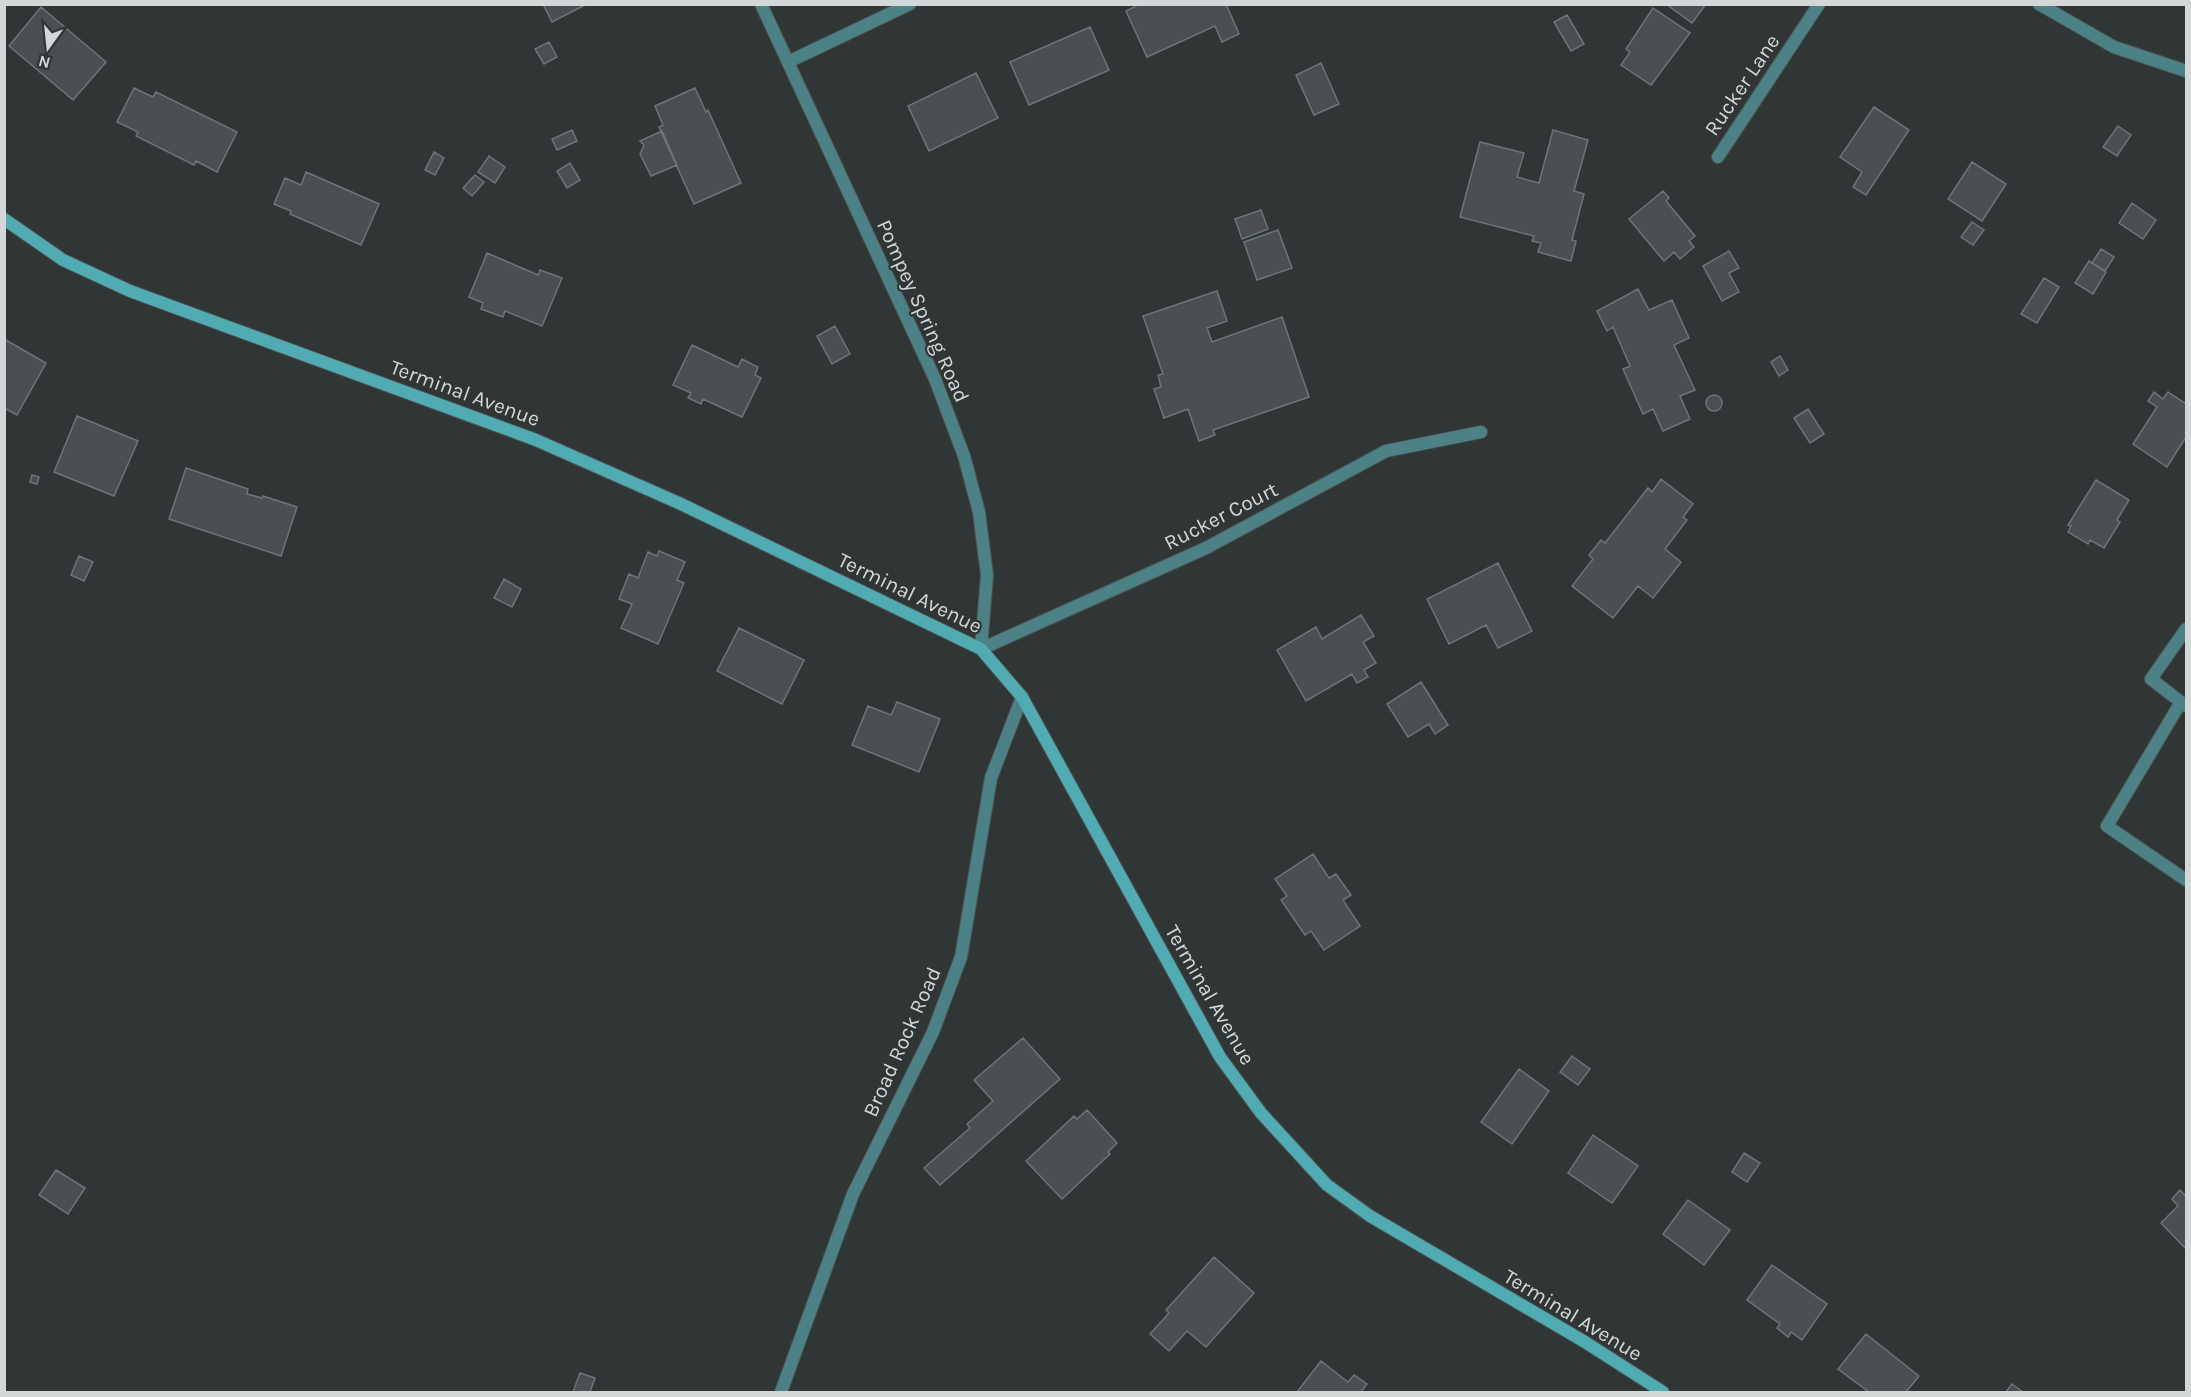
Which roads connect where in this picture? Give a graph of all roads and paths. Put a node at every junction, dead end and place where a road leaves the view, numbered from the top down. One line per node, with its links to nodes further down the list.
1 (761, 4): 5 (street, Pompey Spring Road)
2 (910, 4): 5 (street)
3 (1819, 4): 7 (street, Rucker Lane)
4 (2039, 4): 6 (street)
5 (788, 62): 11 (street, Pompey Spring Road)
6 (2187, 71)
7 (1718, 157)
8 (4, 219): 11 (street, Terminal Avenue)
9 (1481, 432): 11 (street, Rucker Court)
10 (2187, 630): 13 (street)
11 (981, 649): 12 (street, Terminal Avenue)
12 (1022, 697): 15 (street, Broad Rock Road); 16 (street, Terminal Avenue)
13 (2184, 704): 14 (street)
14 (2187, 880)
15 (781, 1392)
16 (1663, 1392)

